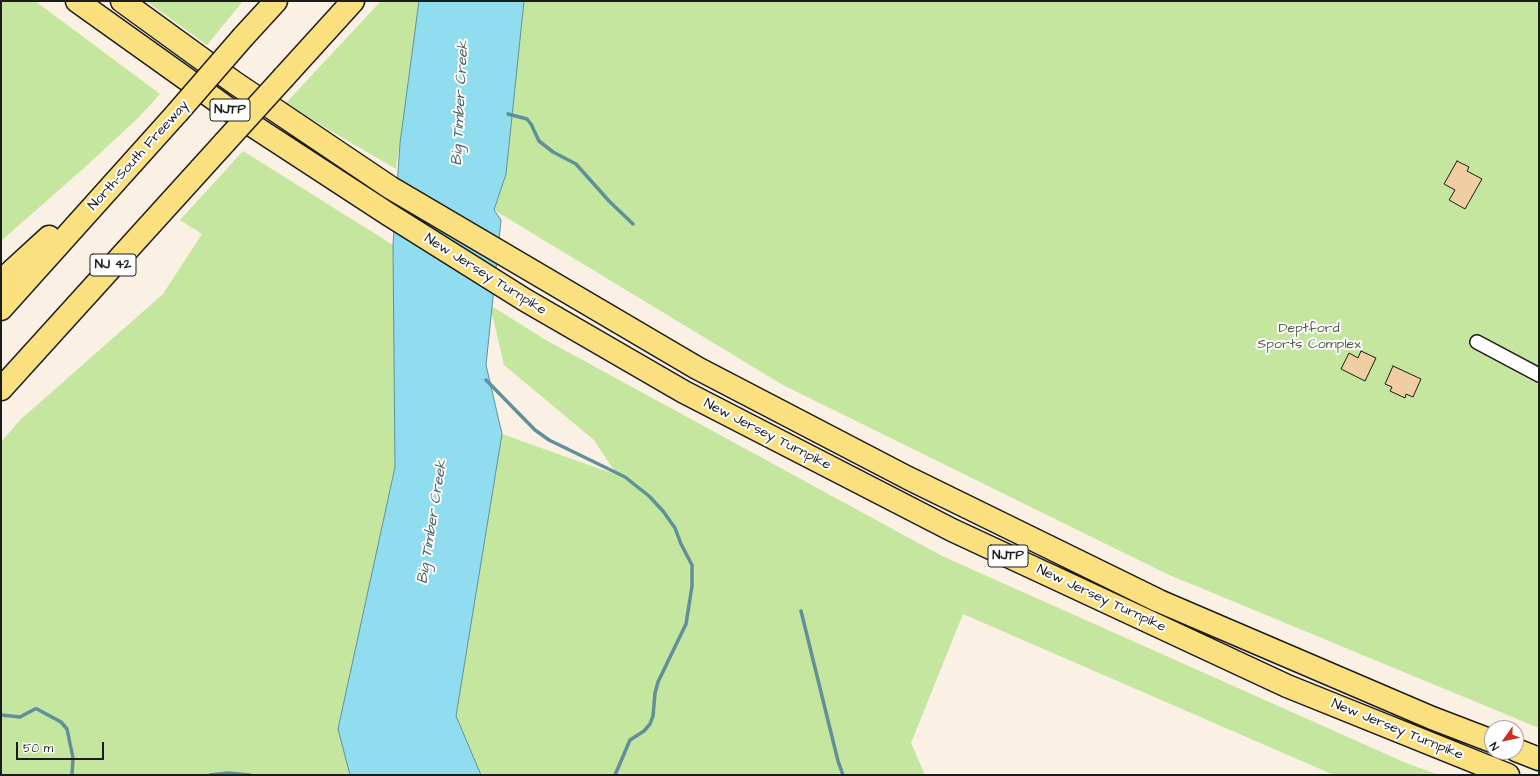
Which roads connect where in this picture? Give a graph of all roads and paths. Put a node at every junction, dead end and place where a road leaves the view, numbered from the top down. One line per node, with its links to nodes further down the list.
1 (77, 1): 14 (highway, New Jersey Turnpike / NJTP)
2 (122, 1): 11 (highway, New Jersey Turnpike / NJTP)
3 (276, 1): 5 (highway, North-South Freeway, bridge)
4 (353, 1): 10 (highway, NJ 42, bridge)
5 (148, 146): 6 (highway); 7 (highway, North-South Freeway)
6 (1, 282)
7 (1, 309)
8 (1477, 342): 9 (street)
9 (1539, 375)
10 (1, 389)
11 (1484, 738)
12 (1524, 753): 13 (highway)
13 (1539, 759)
14 (1508, 775)

